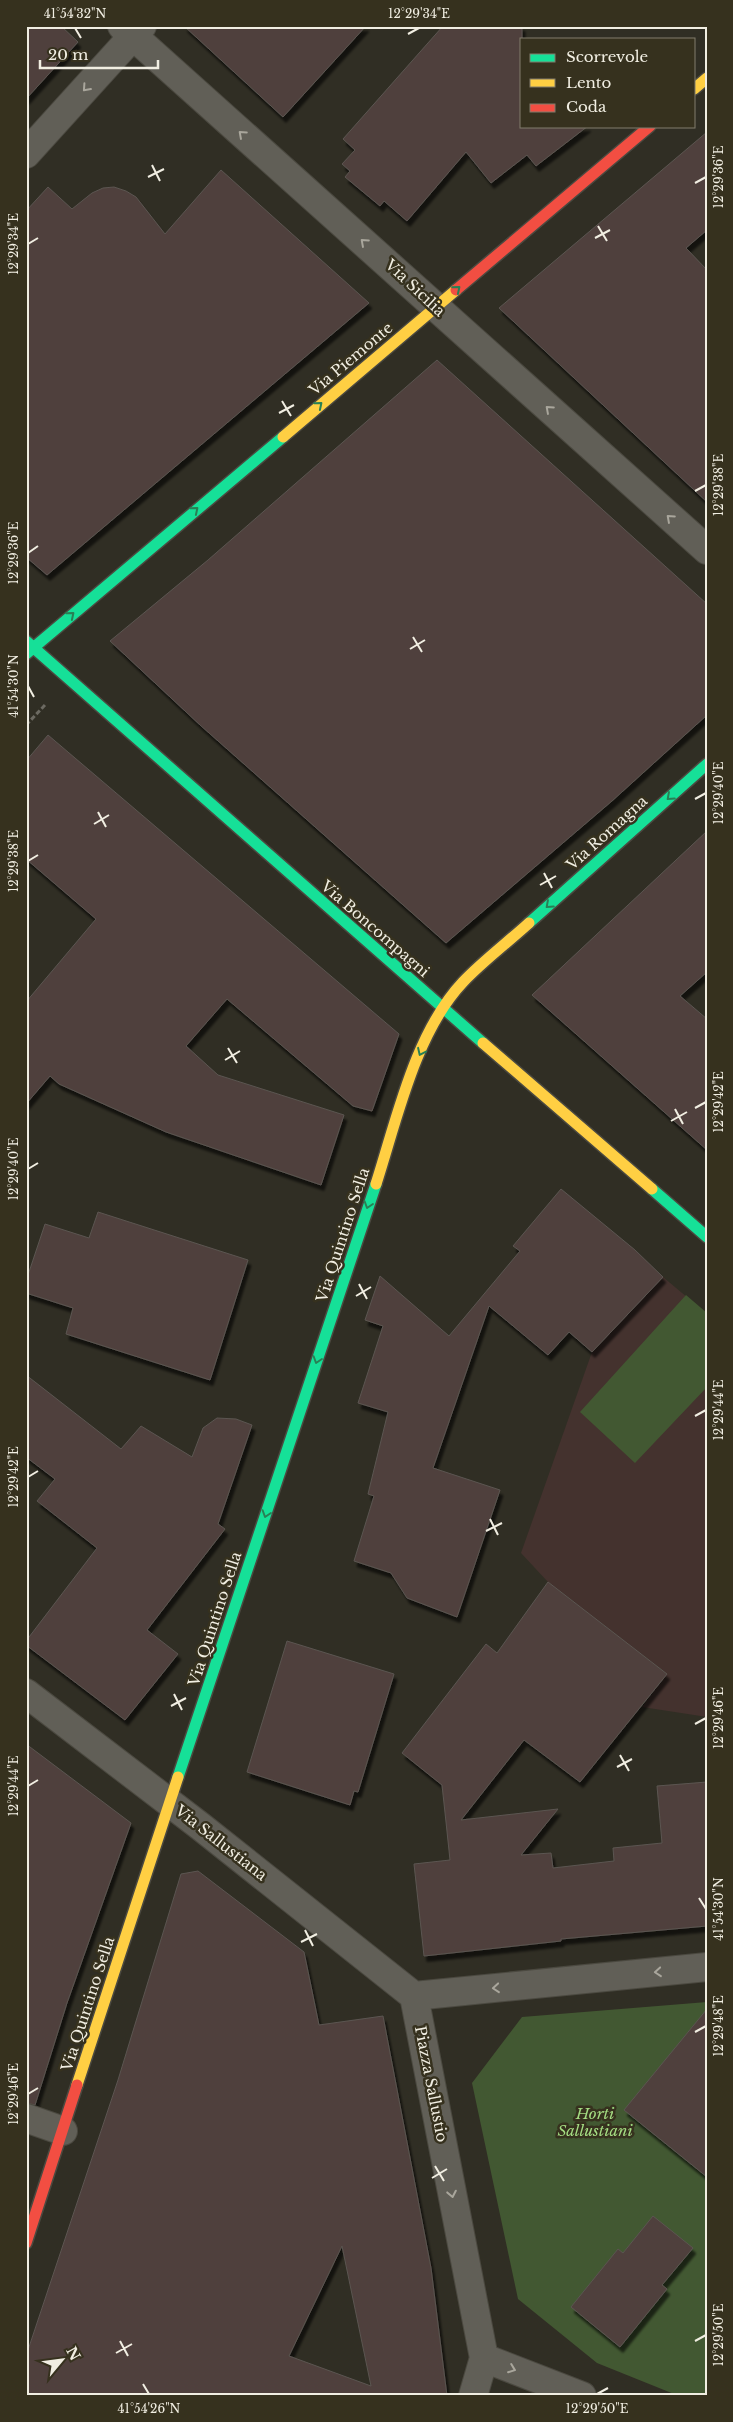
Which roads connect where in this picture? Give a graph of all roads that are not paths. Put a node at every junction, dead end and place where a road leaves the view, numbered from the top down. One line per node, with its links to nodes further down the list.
1 (132, 30): 5 (street, one-way to 5); 6 (street, Via Sicilia, one-way to 1)
2 (707, 78): 3 (street)
3 (696, 87)
4 (648, 128): 6 (street, Via Piemonte, one-way to 4)
5 (26, 154)
6 (436, 307): 7 (street, Via Sicilia, one-way to 6); 8 (street, Via Piemonte, one-way to 6)
7 (707, 550)
8 (29, 647): 10 (street, Via Boncompagni)
9 (707, 764): 10 (street, Via Romagna, one-way to 10)
10 (443, 1008): 11 (street, Via Boncompagni); 13 (street, Via Quintino Sella, one-way to 13)
11 (707, 1237)
12 (26, 1693): 13 (street, Via Sallustiana)
13 (169, 1803): 15 (street, Via Sallustiana); 17 (street, Via Quintino Sella)
14 (707, 1968): 15 (street, one-way to 15)
15 (414, 1996): 19 (street, Piazza Sallustio, one-way to 19)
16 (26, 2118): 17 (street)
17 (62, 2131): 18 (street, Via Quintino Sella)
18 (26, 2243)
19 (484, 2358): 20 (street); 21 (street, one-way to 21)
20 (473, 2396)
21 (582, 2396)

